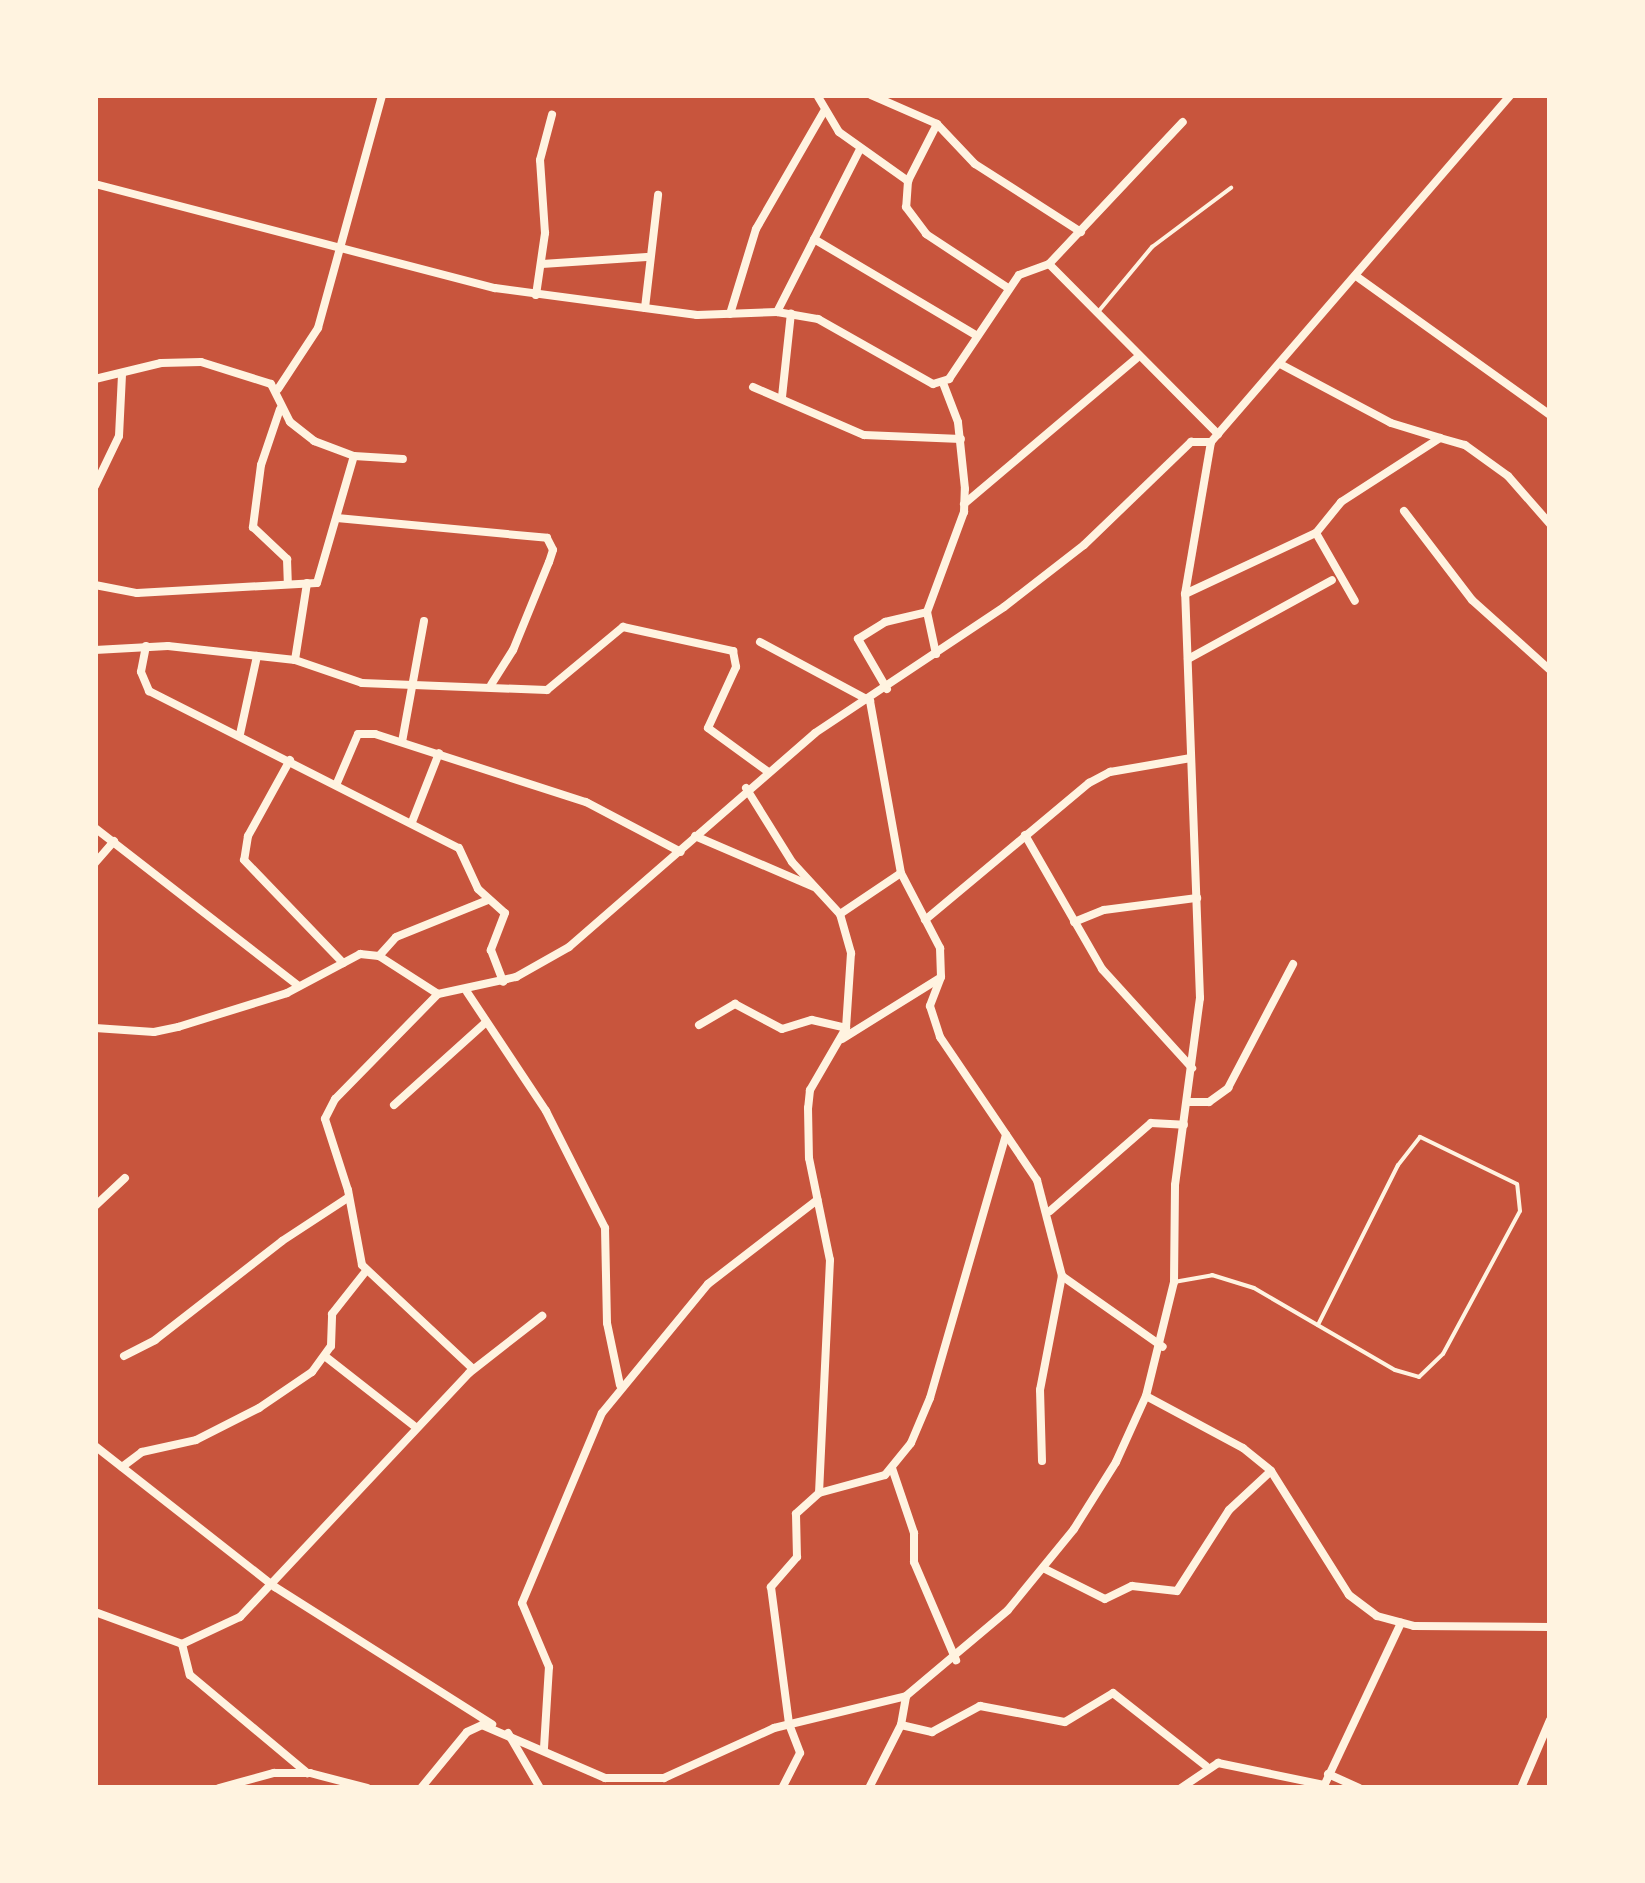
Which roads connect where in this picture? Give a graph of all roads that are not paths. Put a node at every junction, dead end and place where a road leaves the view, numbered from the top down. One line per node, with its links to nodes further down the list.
1 (382, 95): 16 (street)
2 (817, 95): 5 (street)
3 (871, 95): 8 (street)
4 (1511, 95): 20 (street)
5 (824, 110): 9 (street); 27 (street)
6 (552, 115): 18 (street)
7 (1184, 122): 14 (street)
8 (937, 124): 10 (street); 14 (street)
9 (860, 150): 10 (street); 15 (street)
10 (908, 181): 21 (street)
11 (95, 184): 16 (street)
12 (1231, 188): 25 (lane)
13 (658, 195): 17 (street)
14 (1081, 232): 19 (street)
15 (814, 239): 24 (street); 28 (street)
16 (344, 250): 22 (street); 35 (street)
17 (647, 257): 18 (street); 23 (street)
18 (542, 264): 22 (street)
19 (1050, 264): 21 (street); 25 (street)
20 (1356, 276): 30 (street); 38 (street)
21 (1008, 288): 28 (street)
22 (536, 295): 23 (street)
23 (645, 308): 27 (street)
24 (777, 312): 26 (street); 27 (street)
25 (1098, 312): 29 (street)
26 (791, 313): 33 (street); 36 (street)
27 (730, 314)
28 (976, 335): 33 (street)
29 (1137, 358): 39 (street); 46 (street)
30 (1282, 364): 39 (street); 40 (street)
31 (122, 374): 32 (street); 35 (street); 45 (street)
32 (95, 380)
33 (944, 383): 41 (street)
34 (753, 387): 36 (street)
35 (278, 390): 37 (street)
36 (782, 397): 41 (street)
37 (280, 408): 43 (street); 53 (street)
38 (1550, 415)
39 (1218, 434): 42 (street)
40 (1440, 438): 49 (street); 50 (street)
41 (961, 439): 46 (street)
42 (1211, 442): 55 (street); 62 (street)
43 (354, 456): 44 (street); 48 (street)
44 (403, 460)
45 (95, 486)
46 (964, 504): 57 (street)
47 (1404, 511): 66 (street)
48 (337, 518): 52 (street); 68 (street)
49 (1550, 522)
50 (1316, 533): 55 (street); 56 (street)
51 (1332, 580): 64 (street)
52 (307, 583): 53 (street); 65 (street)
53 (288, 584): 54 (street)
54 (95, 585)
55 (1185, 594): 64 (street)
56 (1354, 601)
57 (927, 612): 62 (street); 69 (street)
58 (424, 621): 67 (street)
59 (760, 642): 70 (street)
60 (146, 646): 61 (street); 63 (street); 71 (street)
61 (95, 650)
62 (936, 654): 69 (street)
63 (257, 656): 65 (street); 71 (street)
64 (1188, 659): 74 (street)
65 (295, 660): 67 (street)
66 (1550, 670)
67 (416, 682): 68 (street); 72 (street)
68 (491, 685): 76 (street)
69 (887, 689): 70 (street)
70 (870, 701): 76 (street); 86 (street)
71 (240, 734): 75 (street)
72 (402, 742): 73 (street); 77 (street)
73 (439, 753): 79 (street); 84 (street)
74 (1190, 758): 81 (street); 88 (street)
75 (290, 760): 77 (street); 94 (street)
76 (767, 772): 78 (street)
77 (337, 784): 79 (street)
78 (746, 788): 82 (street); 87 (street)
79 (412, 822): 89 (street)
80 (95, 828): 83 (street)
81 (1024, 835): 91 (street); 92 (street)
82 (696, 836): 84 (street); 87 (street)
83 (114, 841): 85 (street); 98 (street)
84 (681, 852): 97 (street)
85 (95, 863)
86 (902, 873): 90 (street); 91 (street)
87 (818, 889): 90 (street)
88 (1197, 898): 92 (street); 106 (street)
89 (488, 900): 93 (street); 97 (street)
90 (840, 914): 104 (street)
91 (925, 920): 96 (street)
92 (1074, 922): 106 (street)
93 (380, 956): 94 (street); 100 (street)
94 (342, 963): 98 (street)
95 (1293, 964): 107 (street)
96 (941, 977): 105 (street); 110 (street)
97 (502, 982): 99 (street)
98 (299, 986): 103 (street)
99 (467, 992): 100 (street); 101 (street)
100 (438, 994): 112 (street)
101 (484, 1024): 108 (street); 125 (street)
102 (699, 1025): 104 (street)
103 (95, 1028)
104 (846, 1028): 105 (street)
105 (842, 1039): 113 (street)
106 (1192, 1068): 107 (street)
107 (1188, 1102): 109 (street)
108 (394, 1105)
109 (1184, 1125): 115 (street); 118 (street)
110 (1006, 1135): 115 (street); 131 (street)
111 (124, 1178): 114 (street)
112 (349, 1197): 116 (street); 122 (street)
113 (818, 1200): 125 (street); 133 (street)
114 (95, 1206)
115 (1050, 1210): 117 (street)
116 (366, 1271): 123 (street); 124 (street)
117 (1062, 1276): 121 (street); 129 (street)
118 (1174, 1282): 120 (lane); 121 (street)
119 (542, 1316): 124 (street)
120 (1318, 1324): 120 (lane)
121 (1162, 1347): 126 (street)
122 (124, 1356)
123 (326, 1357): 127 (street); 130 (street)
124 (473, 1369): 127 (street)
125 (620, 1384): 147 (street)
126 (1146, 1396): 132 (street); 134 (street)
127 (417, 1428): 135 (street)
128 (95, 1446): 130 (street)
129 (1042, 1461)
130 (122, 1467): 135 (street)
131 (892, 1468): 133 (street); 140 (street)
132 (1271, 1471): 134 (street); 137 (street)
133 (819, 1493): 143 (street)
134 (1043, 1568): 140 (street)
135 (275, 1587): 139 (street); 145 (street)
136 (95, 1612): 139 (street)
137 (1401, 1623): 138 (street); 150 (street)
138 (1550, 1626)
139 (182, 1644): 149 (street)
140 (956, 1660): 141 (street)
141 (906, 1696): 143 (street); 144 (street)
142 (1550, 1720): 162 (street)
143 (789, 1724): 151 (street); 158 (street)
144 (902, 1724): 148 (street); 159 (street)
145 (496, 1727): 146 (street); 155 (street)
146 (508, 1733): 147 (street); 156 (street)
147 (544, 1748): 151 (street)
148 (1206, 1766): 152 (street); 160 (street)
149 (306, 1773): 153 (street); 154 (street)
150 (1328, 1774): 152 (street); 161 (street)
151 (604, 1778): 157 (street)
152 (1323, 1786)
153 (219, 1788)
154 (367, 1788)
155 (420, 1788)
156 (540, 1788)
157 (610, 1788)
158 (782, 1788)
159 (869, 1788)
160 (1181, 1788)
161 (1360, 1788)
162 (1521, 1788)

